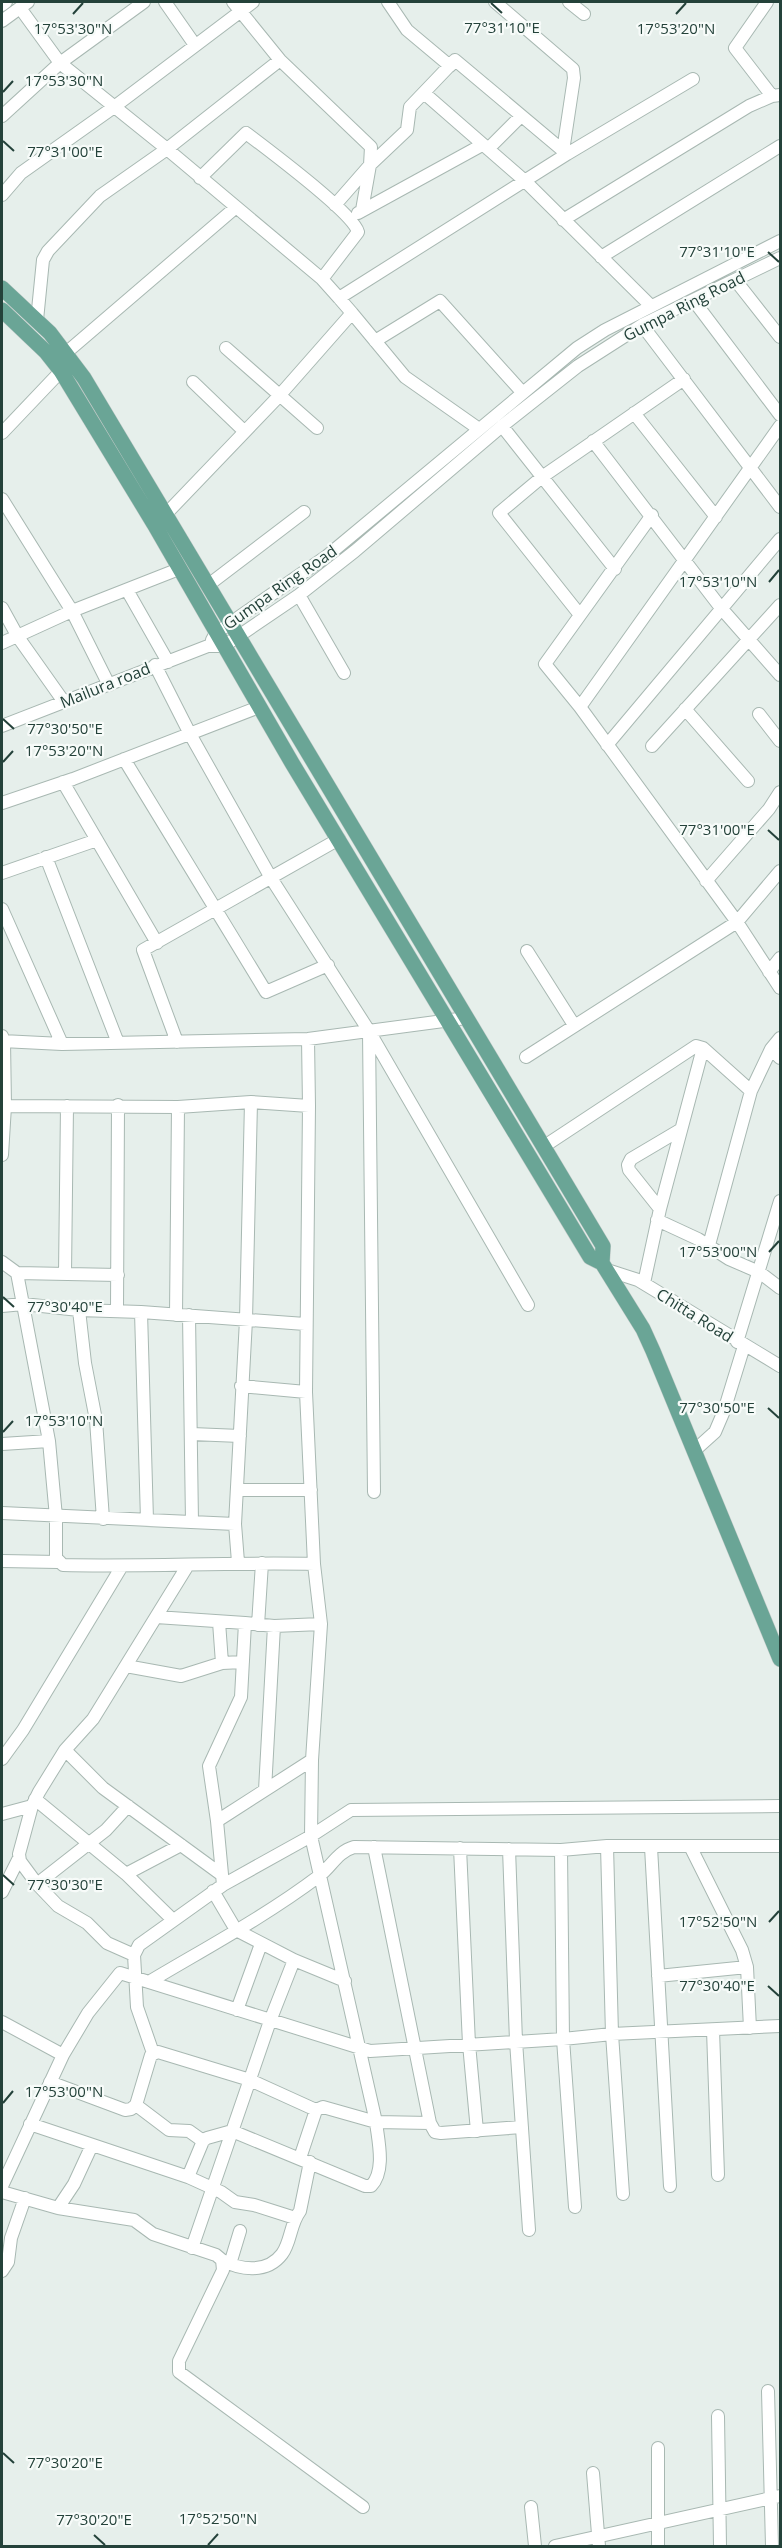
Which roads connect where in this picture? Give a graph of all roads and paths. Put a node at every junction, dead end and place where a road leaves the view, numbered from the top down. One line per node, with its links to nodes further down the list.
1 (6, 2): 9 (street)
2 (144, 2): 16 (street)
3 (165, 2): 14 (street)
4 (253, 2): 11 (street)
5 (388, 2): 17 (street)
6 (495, 2): 27 (street)
7 (569, 2): 12 (street)
8 (767, 2): 20 (street)
9 (2, 4)
10 (24, 5): 13 (street); 16 (street)
11 (236, 6): 14 (street); 15 (street)
12 (584, 15)
13 (2, 21)
14 (195, 45): 21 (street)
15 (280, 60): 26 (street); 28 (street)
16 (60, 63): 21 (street); 22 (street)
17 (450, 66): 19 (street); 23 (street)
18 (693, 79): 27 (street)
19 (424, 93): 25 (street); 28 (street)
20 (776, 96): 36 (street)
21 (114, 107): 26 (street); 31 (street)
22 (2, 116)
23 (520, 117): 25 (street); 27 (street)
24 (780, 146): 38 (street)
25 (485, 147): 30 (street); 34 (street)
26 (167, 149): 29 (street); 48 (street)
27 (565, 152): 30 (street)
28 (370, 165): 32 (street); 34 (street)
29 (200, 178): 32 (street); 33 (street)
30 (525, 181): 36 (street); 43 (street)
31 (2, 195)
32 (335, 206): 35 (street)
33 (235, 208): 40 (street); 53 (street)
34 (362, 210): 35 (street)
35 (351, 220): 40 (street)
36 (563, 220): 38 (street)
37 (780, 241): 45 (street, Gumpa Ring Road)
38 (601, 257): 45 (street)
39 (780, 258): 41 (street, Gumpa Ring Road)
40 (322, 279): 43 (street)
41 (736, 281): 44 (street, Gumpa Ring Road); 50 (street)
42 (2, 288): 48 (main road)
43 (339, 298): 47 (street)
44 (694, 302): 49 (street, Gumpa Ring Road); 60 (street)
45 (651, 306): 57 (street, Gumpa Ring Road)
46 (2, 310): 54 (main road)
47 (352, 313): 51 (street); 58 (street)
48 (37, 320): 53 (main road)
49 (642, 324): 55 (street); 61 (street, Gumpa Ring Road)
50 (780, 337)
51 (375, 341): 57 (street); 64 (street)
52 (226, 348): 58 (street)
53 (67, 352): 73 (main road)
54 (61, 371): 66 (street); 78 (main road)
55 (684, 380): 59 (street); 68 (street)
56 (193, 382): 65 (street)
57 (522, 392): 64 (street, Gumpa Ring Road)
58 (279, 396): 63 (street); 65 (street)
59 (634, 413): 67 (street); 75 (street)
60 (780, 415)
61 (502, 426): 69 (street); 82 (street, Gumpa Ring Road)
62 (780, 426): 68 (street)
63 (317, 428)
64 (479, 429): 88 (street, Gumpa Ring Road)
65 (244, 431): 73 (street)
66 (2, 434)
67 (593, 441): 69 (street); 74 (street)
68 (751, 468): 71 (street); 75 (street)
69 (542, 477): 79 (street); 87 (street)
70 (2, 499): 86 (street)
71 (780, 507)
72 (304, 512): 80 (street)
73 (165, 515): 80 (main road)
74 (652, 515): 77 (street); 79 (street)
75 (716, 517): 77 (street)
76 (780, 539): 85 (street)
77 (685, 561): 85 (street); 101 (street)
78 (180, 569): 81 (street); 90 (main road)
79 (615, 569): 87 (street)
80 (207, 586): 88 (main road)
81 (127, 590): 86 (street); 94 (street)
82 (299, 595): 88 (street, Gumpa Ring Road); 96 (street)
83 (780, 605): 91 (street)
84 (2, 608): 89 (street)
85 (721, 608): 91 (street); 107 (street)
86 (72, 611): 89 (street); 98 (street)
87 (580, 615): 101 (street)
88 (234, 630): 90 (street, Gumpa Ring Road); 130 (main road)
89 (18, 637): 92 (street); 99 (street)
90 (220, 639): 93 (street, Gumpa Ring Road); 100 (main road)
91 (750, 639): 97 (street); 102 (street)
92 (2, 643)
93 (208, 646): 94 (street, Mailura road)
94 (168, 662): 95 (street, Mailura road)
95 (155, 665): 98 (street, Mailura road); 105 (street)
96 (344, 673)
97 (780, 675)
98 (109, 685): 99 (street, Mailura road)
99 (64, 702): 104 (street, Mailura road)
100 (259, 707): 105 (street); 114 (main road)
101 (580, 707): 107 (street)
102 (685, 709): 108 (street); 110 (street)
103 (759, 714): 106 (street)
104 (2, 726)
105 (190, 734): 109 (street); 119 (street)
106 (780, 741)
107 (607, 745): 120 (street)
108 (652, 746)
109 (124, 759): 111 (street); 122 (street)
110 (747, 781)
111 (63, 782): 113 (street); 115 (street)
112 (780, 792): 120 (street)
113 (2, 803)
114 (339, 839): 119 (street); 131 (main road)
115 (97, 840): 116 (street); 124 (street)
116 (46, 857): 118 (street); 138 (street)
117 (780, 871): 123 (street)
118 (2, 873)
119 (271, 878): 122 (street); 127 (street)
120 (706, 881): 123 (street)
121 (2, 909): 139 (street)
122 (215, 910): 124 (street); 127 (street)
123 (737, 922): 128 (street); 132 (street)
124 (157, 943): 137 (street)
125 (527, 951): 132 (street)
126 (780, 958): 128 (street)
127 (328, 965): 133 (street)
128 (769, 972): 129 (street)
129 (780, 988)
130 (466, 1018): 131 (street); 152 (main road)
131 (448, 1019): 133 (street); 158 (main road)
132 (574, 1024): 142 (street)
133 (369, 1031): 136 (street); 166 (street); 185 (street)
134 (780, 1038): 141 (street)
135 (2, 1039): 139 (street); 147 (street)
136 (308, 1040): 137 (street); 149 (street)
137 (177, 1042): 138 (street)
138 (118, 1043): 139 (street)
139 (62, 1044)
140 (703, 1048): 144 (street); 151 (street); 152 (street)
141 (771, 1049): 143 (street); 144 (street)
142 (526, 1057)
143 (780, 1058)
144 (751, 1091): 156 (street)
145 (251, 1102): 149 (street); 150 (street); 172 (street)
146 (118, 1105): 148 (street); 150 (street); 162 (street)
147 (3, 1106): 148 (street); 153 (street)
148 (67, 1106): 161 (street)
149 (309, 1106): 173 (street)
150 (178, 1107): 171 (street)
151 (680, 1130): 155 (street); 155 (street)
152 (543, 1147): 158 (main road)
153 (2, 1155)
154 (780, 1201): 159 (street)
155 (659, 1215): 156 (street); 163 (street)
156 (709, 1245): 159 (street)
157 (2, 1262): 160 (street)
158 (604, 1266): 163 (street, Chitta Road); 182 (main road)
159 (759, 1272): 164 (street); 174 (street)
160 (17, 1273): 161 (street); 165 (street)
161 (65, 1274): 162 (street)
162 (118, 1275): 169 (street)
163 (644, 1283): 174 (street, Chitta Road)
164 (780, 1288)
165 (23, 1304): 167 (street); 168 (street); 180 (street)
166 (528, 1305)
167 (2, 1306)
168 (79, 1311): 169 (street); 188 (street)
169 (117, 1311): 170 (street)
170 (141, 1312): 171 (street); 189 (street)
171 (183, 1315): 172 (street); 178 (street)
172 (246, 1320): 173 (street); 176 (street)
173 (306, 1324): 177 (street)
174 (741, 1344): 175 (street, Chitta Road); 182 (street)
175 (780, 1366)
176 (241, 1386): 177 (street); 179 (street)
177 (306, 1392): 184 (street)
178 (192, 1434): 179 (street); 190 (street)
179 (240, 1436): 183 (street)
180 (48, 1441): 181 (street); 187 (street)
181 (2, 1444)
182 (695, 1450): 204 (main road)
183 (237, 1490): 184 (street); 191 (street)
184 (311, 1490): 196 (street)
185 (374, 1492)
186 (2, 1513): 187 (street)
187 (56, 1517): 188 (street); 193 (street)
188 (104, 1519): 189 (street)
189 (151, 1520): 190 (street)
190 (192, 1522): 191 (street)
191 (235, 1524): 194 (street)
192 (2, 1561): 193 (street)
193 (58, 1562): 198 (street)
194 (238, 1562): 195 (street); 197 (street)
195 (262, 1563): 196 (street); 201 (street)
196 (314, 1564): 202 (street)
197 (188, 1565): 198 (street); 199 (street)
198 (122, 1566): 209 (street)
199 (156, 1617): 200 (street); 207 (street)
200 (219, 1622): 201 (street); 206 (street)
201 (252, 1624): 203 (street); 205 (street)
202 (321, 1624): 203 (street); 210 (street)
203 (274, 1626): 211 (street)
204 (780, 1659)
205 (243, 1662): 206 (street); 216 (street)
206 (222, 1663): 207 (street)
207 (126, 1666): 208 (street)
208 (65, 1750): 212 (street); 213 (street)
209 (2, 1759)
210 (312, 1760): 211 (street); 217 (street)
211 (265, 1790): 216 (street)
212 (33, 1803): 215 (street); 218 (street); 228 (street)
213 (128, 1806): 218 (street); 219 (street)
214 (780, 1806): 217 (street)
215 (2, 1814)
216 (217, 1821): 232 (street)
217 (311, 1836): 230 (street); 232 (street)
218 (87, 1844): 229 (street); 231 (street)
219 (181, 1845): 229 (street); 232 (street)
220 (607, 1846): 224 (street); 227 (street); 251 (street)
221 (690, 1846): 222 (street); 224 (street); 239 (street)
222 (780, 1846)
223 (374, 1847): 225 (street); 230 (street); 255 (street)
224 (651, 1847): 240 (street)
225 (460, 1848): 226 (street); 254 (street)
226 (509, 1849): 227 (street); 253 (street)
227 (561, 1850): 252 (street)
228 (19, 1858): 231 (street); 233 (street)
229 (126, 1875): 234 (street)
230 (321, 1875): 235 (street); 242 (street)
231 (37, 1884): 237 (street)
232 (219, 1884): 234 (street); 235 (street)
233 (2, 1892)
234 (173, 1920): 237 (street)
235 (237, 1930): 236 (street); 243 (street)
236 (261, 1944): 238 (street); 244 (street)
237 (134, 1955): 241 (street)
238 (294, 1960): 242 (street); 245 (street)
239 (747, 1967): 240 (street); 248 (street)
240 (658, 1976): 250 (street)
241 (136, 1978): 243 (street); 257 (street); 258 (street)
242 (345, 1981): 256 (street)
243 (149, 1982): 244 (street)
244 (237, 2010): 245 (street)
245 (270, 2021): 256 (street); 259 (street)
246 (2, 2022): 258 (street)
247 (780, 2026): 248 (street)
248 (750, 2028): 249 (street)
249 (713, 2030): 250 (street); 272 (street)
250 (661, 2031): 251 (street); 275 (street)
251 (612, 2034): 252 (street); 278 (street)
252 (563, 2039): 253 (street); 280 (street)
253 (516, 2041): 254 (street); 266 (street)
254 (469, 2044): 255 (street); 268 (street)
255 (414, 2048): 256 (street); 264 (street)
256 (360, 2049): 263 (street)
257 (153, 2053): 259 (street); 261 (street)
258 (63, 2055): 260 (street)
259 (250, 2080): 262 (street); 267 (street)
260 (50, 2082): 261 (street); 265 (street)
261 (135, 2105): 269 (street)
262 (316, 2110): 263 (street); 271 (street)
263 (376, 2122): 264 (street); 271 (street)
264 (430, 2123): 268 (street)
265 (30, 2124): 270 (street); 274 (street)
266 (522, 2127): 268 (street); 283 (street)
267 (232, 2131): 269 (street); 271 (street); 276 (street)
268 (477, 2131)
269 (203, 2141): 273 (street)
270 (92, 2145): 273 (street); 281 (street)
271 (305, 2160): 282 (street)
272 (718, 2175)
273 (188, 2177): 276 (street)
274 (2, 2186)
275 (670, 2186)
276 (212, 2188): 282 (street); 285 (street)
277 (2, 2192): 279 (street)
278 (623, 2194)
279 (25, 2198): 281 (street); 287 (street)
280 (575, 2207)
281 (58, 2208): 285 (street)
282 (295, 2217): 286 (street)
283 (529, 2230)
284 (240, 2232): 286 (street)
285 (192, 2248): 286 (street)
286 (226, 2262): 293 (street)
287 (2, 2271)
288 (768, 2391): 292 (street)
289 (718, 2416): 295 (street)
290 (658, 2448): 296 (street)
291 (593, 2473): 297 (street)
292 (776, 2497): 295 (street); 302 (street)
293 (363, 2507)
294 (531, 2507): 298 (street)
295 (719, 2510): 296 (street); 301 (street)
296 (657, 2523): 297 (street); 300 (street)
297 (599, 2542): 299 (street)
298 (535, 2547)
299 (555, 2547)
300 (658, 2547)
301 (720, 2547)
302 (772, 2547)

